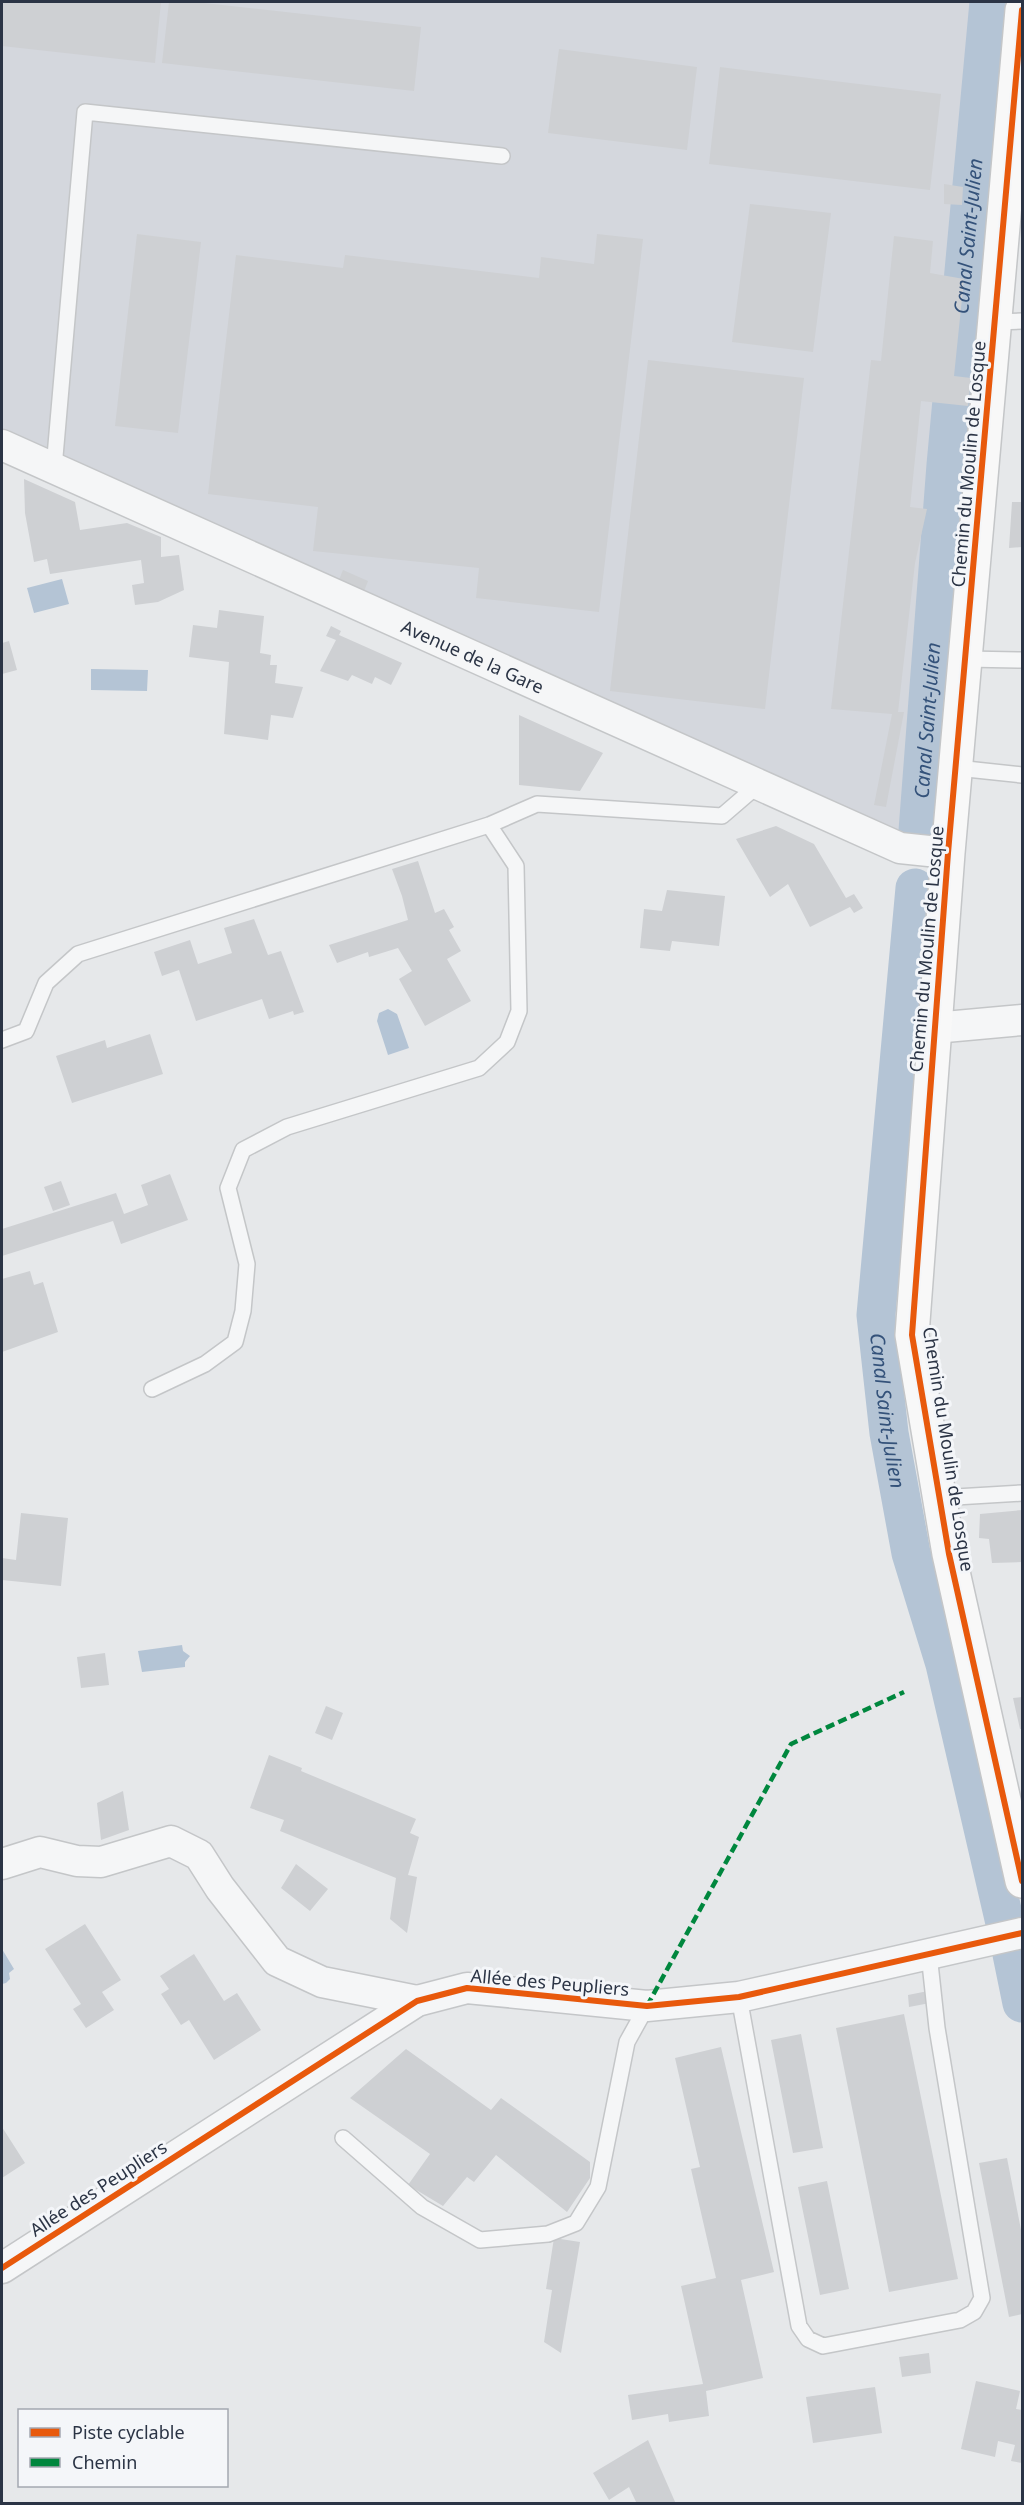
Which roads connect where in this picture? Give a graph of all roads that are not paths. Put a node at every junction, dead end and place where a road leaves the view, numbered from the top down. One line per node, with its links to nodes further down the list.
1 (1023, 10): 2 (street, Chemin du Moulin de Losque)
2 (1018, 111): 4 (street, Chemin du Moulin de Losque)
3 (502, 156): 6 (lane)
4 (1009, 322): 7 (street, Chemin du Moulin de Losque)
5 (2, 445): 6 (street, Avenue de la Gare)
6 (54, 468): 11 (street, Avenue de la Gare)
7 (966, 659): 8 (lane); 9 (street, Chemin du Moulin de Losque)
8 (1023, 660)
9 (957, 768): 10 (lane); 13 (street, Chemin du Moulin de Losque)
10 (1023, 775)
11 (758, 785): 12 (lane); 13 (street, Avenue de la Gare)
12 (489, 825): 16 (lane); 17 (lane)
13 (948, 854): 15 (street, Chemin du Moulin de Losque)
14 (1023, 1020): 15 (street)
15 (934, 1028): 19 (street, Chemin du Moulin de Losque)
16 (2, 1040)
17 (152, 1389)
18 (1023, 1493): 19 (lane)
19 (939, 1498): 21 (street, Chemin du Moulin de Losque)
20 (2, 1864): 25 (street, Allée des Peupliers)
21 (1023, 1881)
22 (1022, 1933): 23 (street, Allée des Peupliers)
23 (929, 1954): 24 (street, Allée des Peupliers); 24 (lane)
24 (739, 1997): 26 (street, Allée des Peupliers)
25 (417, 2001): 26 (street, Allée des Peupliers); 28 (street, Allée des Peupliers)
26 (647, 2006): 27 (lane)
27 (344, 2138)
28 (2, 2268)

